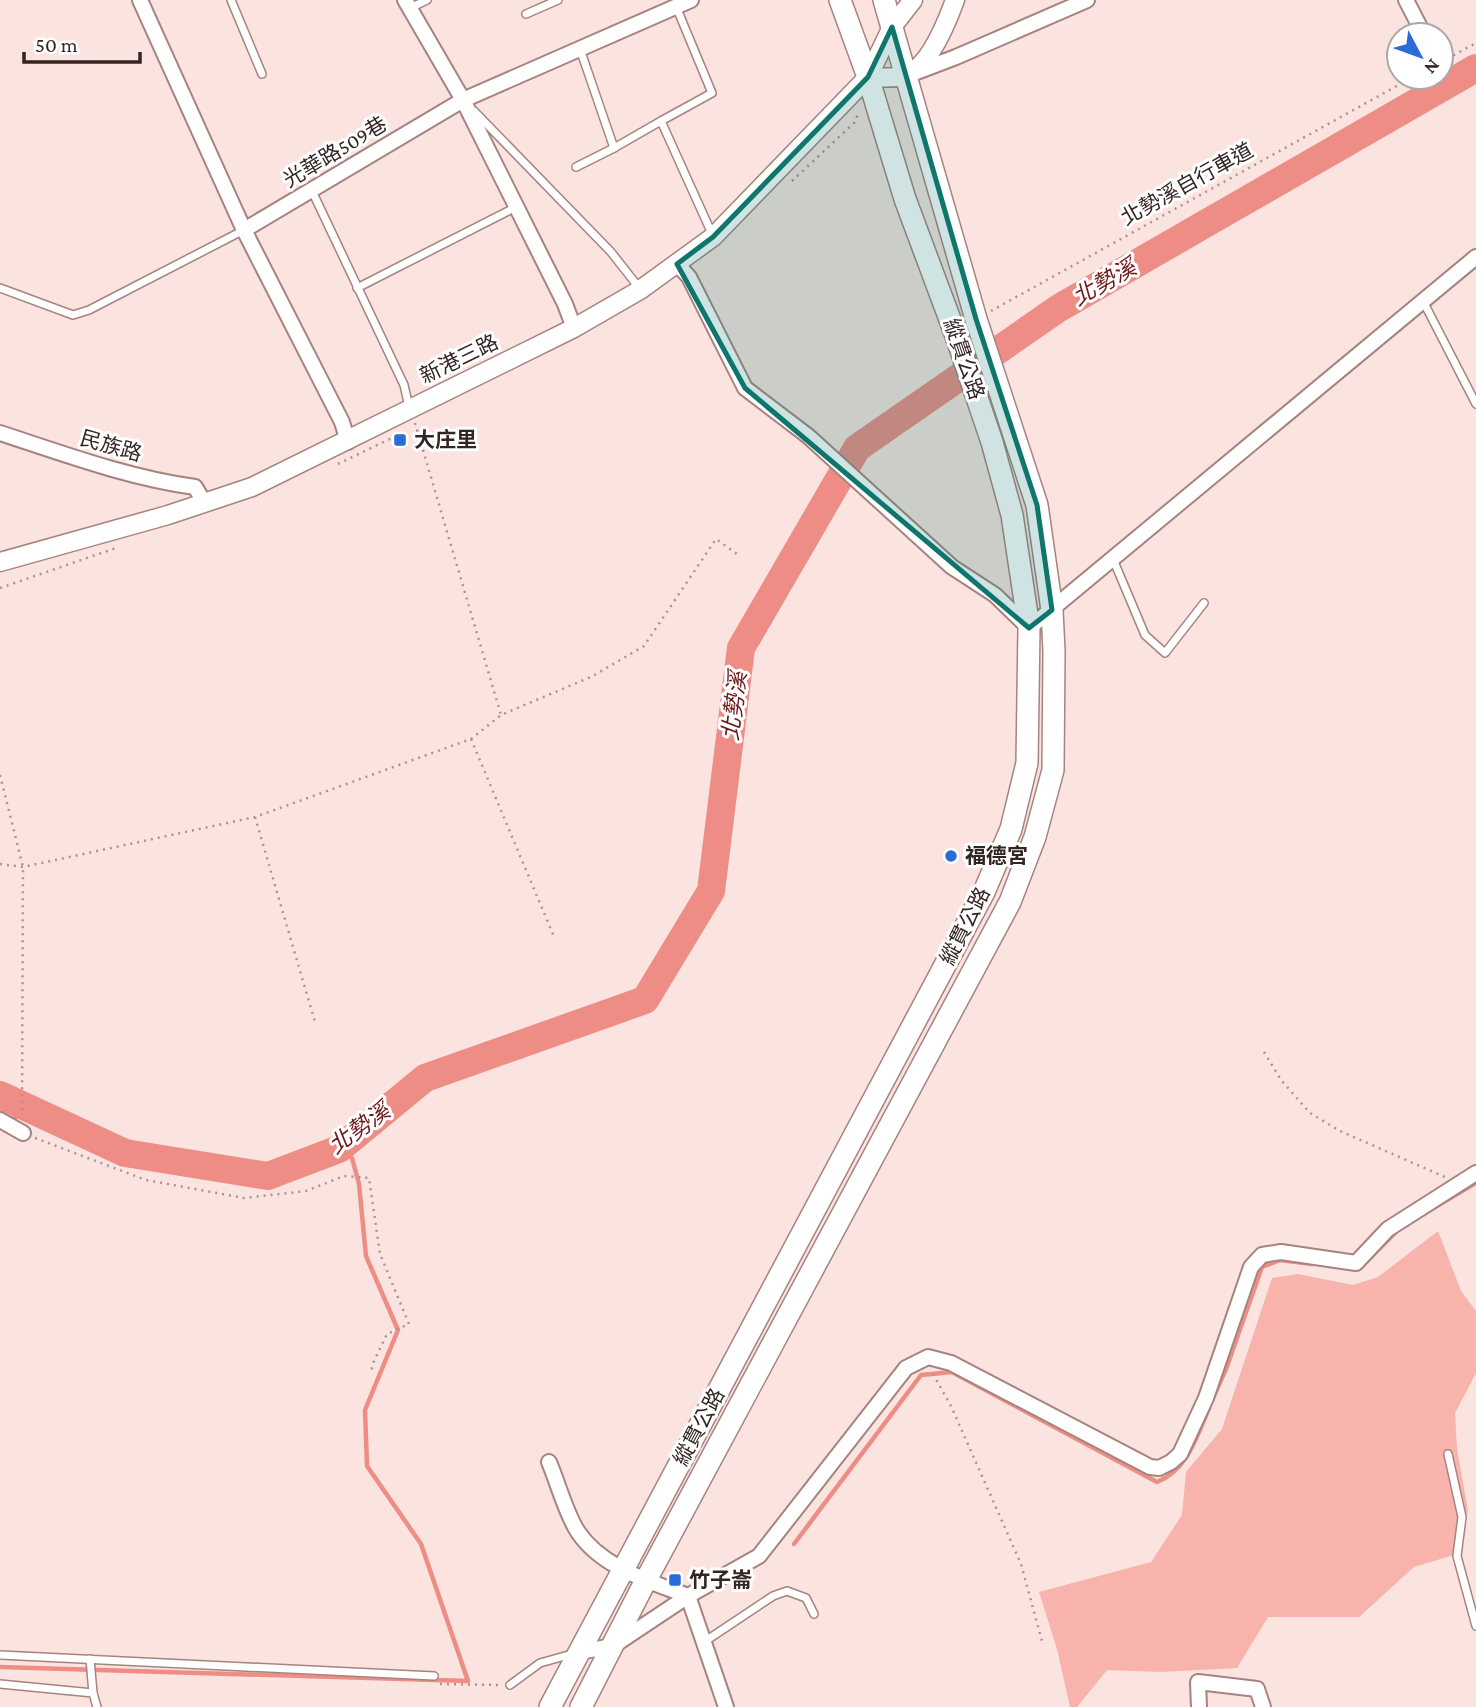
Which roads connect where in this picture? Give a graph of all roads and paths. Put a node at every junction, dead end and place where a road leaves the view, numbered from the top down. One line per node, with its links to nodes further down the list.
1 (140, 0): 30 (street)
2 (231, 0): 20 (lane)
3 (427, 0): 13 (lane)
4 (558, 0): 14 (lane)
5 (691, 0): 12 (street, 光華路509巷)
6 (840, 0): 22 (main road, 縱貫公路)
7 (884, 0): 16 (main road, 縱貫公路)
8 (914, 0): 16 (street, 新港三路)
9 (955, 0): 21 (street)
10 (1087, 0): 21 (street)
11 (1406, 0): 15 (street)
12 (675, 3): 18 (street, 光華路509巷); 25 (lane)
13 (407, 4): 24 (street)
14 (526, 14)
15 (1417, 21)
16 (892, 27): 21 (main road, 縱貫公路); 22 (street, 新港三路)
17 (1476, 43): 19 (path)
18 (580, 49): 24 (street, 光華路509巷); 26 (lane)
19 (1455, 54)
20 (262, 74)
21 (907, 75): 22 (street); 38 (main road, 縱貫公路)
22 (868, 77): 31 (street, 新港三路); 50 (main road, 縱貫公路)
23 (1388, 91): 38 (path, 北勢溪自行車道)
24 (463, 100): 28 (street, 光華路509巷); 29 (street); 36 (lane)
25 (661, 121): 26 (lane); 31 (lane)
26 (614, 148): 27 (lane)
27 (576, 167)
28 (312, 191): 30 (street, 光華路509巷); 35 (lane)
29 (516, 206): 35 (lane); 39 (street)
30 (244, 230): 34 (lane, 光華路509巷); 43 (street)
31 (713, 237): 33 (street, 新港三路)
32 (1476, 257): 37 (street)
33 (677, 264): 36 (street, 新港三路); 50 (street)
34 (0, 288)
35 (357, 288): 41 (lane)
36 (640, 290): 39 (street, 新港三路)
37 (1423, 300): 40 (lane); 46 (street)
38 (976, 319): 49 (main road, 縱貫公路)
39 (574, 328): 41 (street, 新港三路)
40 (1476, 404)
41 (410, 409): 43 (street, 新港三路); 51 (path)
42 (0, 433): 44 (street, 民族路)
43 (348, 442): 44 (street, 新港三路)
44 (204, 502): 47 (street, 新港三路)
45 (737, 554): 51 (path)
46 (1113, 559): 48 (lane); 49 (street)
47 (0, 562)
48 (1204, 603)
49 (1052, 610): 50 (street); 68 (main road, 縱貫公路)
50 (1029, 628): 67 (main road, 縱貫公路)
51 (501, 715): 52 (path)
52 (471, 739): 54 (path); 57 (path)
53 (0, 775): 56 (path)
54 (255, 817): 56 (path); 58 (path)
55 (0, 864): 56 (path)
56 (23, 867): 60 (path)
57 (555, 939)
58 (314, 1022)
59 (1264, 1052): 62 (path)
60 (11, 1126): 63 (path)
61 (1476, 1173): 62 (street)
62 (1458, 1183): 69 (street)
63 (372, 1371)
64 (935, 1381): 73 (path)
65 (1448, 1454): 71 (lane)
66 (549, 1462): 67 (street)
67 (623, 1569): 68 (street); 75 (main road, 縱貫公路)
68 (646, 1580): 69 (street); 74 (main road, 縱貫公路)
69 (688, 1596): 72 (street); 74 (street)
70 (814, 1614): 72 (lane)
71 (1476, 1626)
72 (704, 1642): 86 (street)
73 (1042, 1642)
74 (613, 1646): 75 (street); 85 (main road, 縱貫公路)
75 (579, 1652): 80 (lane); 84 (main road, 縱貫公路)
76 (0, 1655): 77 (lane)
77 (90, 1661): 78 (lane); 82 (lane)
78 (434, 1676)
79 (0, 1684): 82 (lane)
80 (510, 1685): 81 (path)
81 (441, 1686)
82 (93, 1693): 83 (lane)
83 (97, 1707)
84 (550, 1707)
85 (580, 1707)
86 (726, 1707)
87 (1199, 1707): 88 (street)
88 (1263, 1707)

